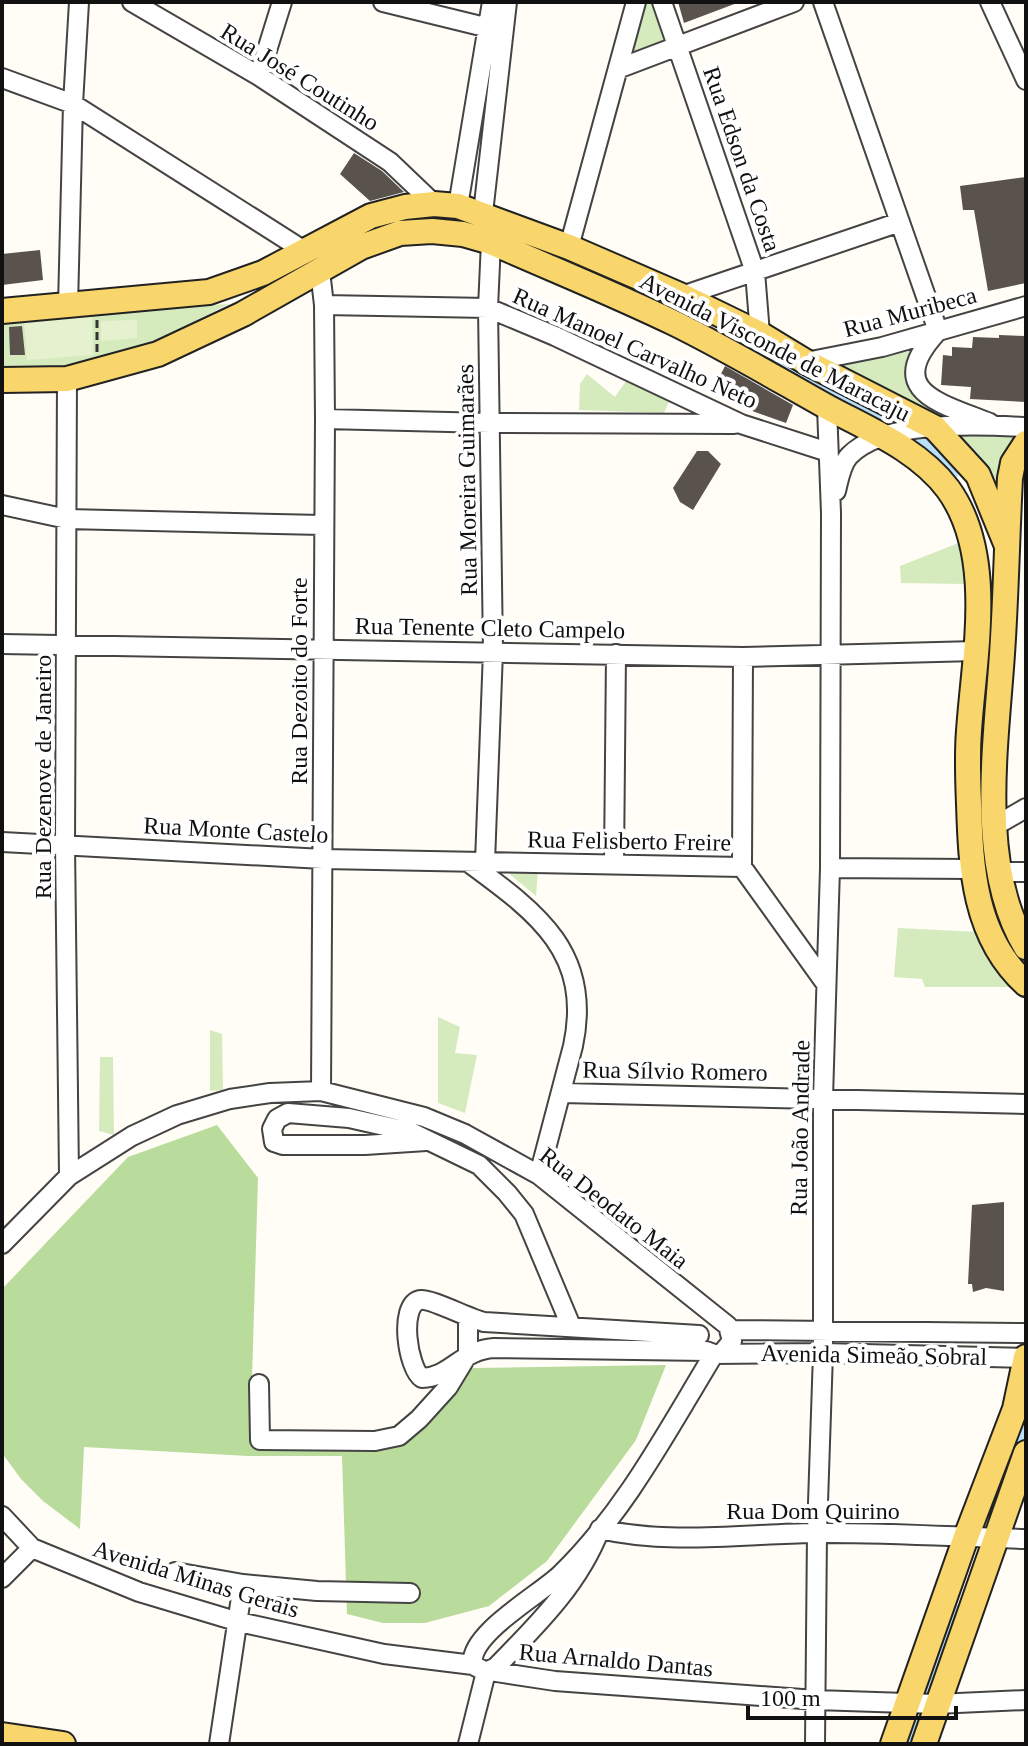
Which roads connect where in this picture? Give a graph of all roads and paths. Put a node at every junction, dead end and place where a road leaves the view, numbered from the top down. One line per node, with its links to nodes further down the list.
1 (79, 2): 18 (street)
2 (132, 2): 15 (street, Rua José Coutinho)
3 (282, 2): 15 (street)
4 (383, 2): 12 (street)
5 (492, 2): 12 (street)
6 (507, 2): 20 (street)
7 (636, 2): 14 (street)
8 (662, 2): 13 (street, Rua Edson da Costa)
9 (794, 2): 13 (street)
10 (823, 2): 21 (street)
11 (990, 2): 17 (street)
12 (489, 28): 19 (street)
13 (678, 46): 14 (street); 27 (street, Rua Edson da Costa)
14 (620, 68): 23 (street)
15 (259, 76): 19 (street, Rua José Coutinho)
16 (2, 78): 18 (street)
17 (1026, 80)
18 (73, 104): 24 (street); 32 (street)
19 (446, 205): 20 (main road, Avenida Visconde de Maracaju); 24 (main road, Avenida Visconde de Maracaju)
20 (483, 213): 23 (main road, Avenida Visconde de Maracaju)
21 (900, 222): 27 (street); 36 (street)
22 (491, 242): 26 (main road, Avenida Visconde de Maracaju); 28 (main road, Avenida Visconde de Maracaju); 34 (street, Rua Moreira Guimarães)
23 (569, 247): 25 (main road, Avenida Visconde de Maracaju)
24 (303, 250): 30 (main road, Avenida Visconde de Maracaju)
25 (598, 260): 28 (main road); 29 (main road, Avenida Visconde de Maracaju)
26 (320, 271): 31 (street, Rua Dezoito do Forte); 40 (main road, Avenida Visconde de Maracaju)
27 (755, 272): 29 (street); 37 (street, Rua Edson da Costa)
28 (584, 283): 43 (main road, Avenida Visconde de Maracaju)
29 (682, 296): 37 (main road, Avenida Visconde de Maracaju)
30 (98, 303): 32 (main road, Avenida Visconde de Maracaju); 38 (path)
31 (324, 305): 34 (street, Rua Manoel Carvalho Neto); 44 (street, Rua Dezoito do Forte)
32 (68, 306): 35 (main road, Avenida Visconde de Maracaju)
33 (1026, 306): 36 (street, Rua Muribeca)
34 (488, 308): 42 (street, Rua Manoel Carvalho Neto); 45 (street, Rua Moreira Guimarães)
35 (2, 311)
36 (938, 331): 39 (street, Rua Muribeca); 48 (street)
37 (760, 334): 39 (main road, Avenida Visconde de Maracaju)
38 (97, 356)
39 (806, 362): 50 (main road, Avenida Visconde de Maracaju)
40 (67, 379): 41 (main road, Avenida Visconde de Maracaju); 56 (street, Rua Dezenove de Janeiro)
41 (2, 380)
42 (683, 398): 46 (street, Rua Manoel Carvalho Neto); 47 (street, Rua Manoel Carvalho Neto)
43 (827, 407): 51 (main road, Avenida Visconde de Maracaju); 53 (street, Rua João Andrade)
44 (325, 419): 45 (street); 57 (street, Rua Dezoito do Forte)
45 (490, 423): 47 (street); 62 (street, Rua Moreira Guimarães)
46 (741, 424): 47 (street); 53 (street, Rua Manoel Carvalho Neto)
47 (669, 425)
48 (998, 426): 49 (street); 50 (street)
49 (1026, 427)
50 (931, 428): 51 (street); 58 (main road, Avenida Visconde de Maracaju)
51 (888, 434): 55 (street, Rua João Andrade); 63 (main road, Avenida Visconde de Maracaju)
52 (1026, 443): 58 (main road)
53 (828, 452): 55 (street, Rua João Andrade)
54 (2, 505): 56 (street)
55 (831, 513): 65 (street, Rua João Andrade)
56 (67, 519): 57 (street); 60 (street, Rua Dezenove de Janeiro)
57 (322, 525): 61 (street, Rua Dezoito do Forte)
58 (1007, 546): 68 (main road, Avenida Visconde de Maracaju)
59 (2, 644): 60 (street, Rua Tenente Cleto Campelo)
60 (68, 646): 61 (street, Rua Tenente Cleto Campelo); 70 (street, Rua Dezenove de Janeiro)
61 (324, 649): 62 (street, Rua Tenente Cleto Campelo); 71 (street, Rua Dezoito do Forte)
62 (493, 651): 64 (street, Rua Tenente Cleto Campelo); 72 (street, Rua Moreira Guimarães)
63 (976, 651): 65 (street, Rua Tenente Cleto Campelo); 76 (main road, Avenida Visconde de Maracaju)
64 (616, 654): 66 (street, Rua Tenente Cleto Campelo); 73 (street)
65 (831, 656): 66 (street, Rua Tenente Cleto Campelo); 75 (street, Rua João Andrade)
66 (743, 657): 74 (street)
67 (1026, 808): 68 (street)
68 (995, 826): 77 (main road, Avenida Visconde de Maracaju)
69 (2, 842): 70 (street, Rua Monte Castelo)
70 (65, 845): 71 (street, Rua Monte Castelo); 88 (street, Rua Dezenove de Janeiro)
71 (323, 859): 72 (street, Rua Monte Castelo); 82 (street, Rua Dezoito do Forte)
72 (477, 862): 73 (street, Rua Felisberto Freire); 83 (street)
73 (614, 863): 74 (street, Rua Felisberto Freire)
74 (742, 867): 80 (street, Rua Felisberto Freire)
75 (830, 868): 76 (street); 80 (street, Rua João Andrade)
76 (971, 869): 81 (main road, Avenida Visconde de Maracaju)
77 (1000, 872): 78 (street); 79 (main road, Avenida Visconde de Maracaju)
78 (1026, 872)
79 (1026, 947)
80 (826, 984): 84 (street, Rua João Andrade)
81 (1026, 984)
82 (321, 1091): 87 (street, Rua Deodato Maia); 88 (street, Rua Deodato Maia)
83 (562, 1093): 84 (street, Rua Sílvio Romero); 87 (street)
84 (823, 1098): 85 (street, Rua Sílvio Romero); 93 (street, Rua João Andrade)
85 (1026, 1104)
86 (426, 1141): 86 (street); 91 (street)
87 (539, 1175): 92 (street, Rua Deodato Maia)
88 (69, 1176): 89 (street, Rua Deodato Maia)
89 (2, 1244)
90 (468, 1318): 91 (street); 97 (street); 97 (street)
91 (571, 1326): 95 (street)
92 (725, 1326): 93 (street, Avenida Simeão Sobral); 95 (street); 95 (street)
93 (822, 1331): 94 (street, Avenida Simeão Sobral); 96 (street, Rua João Andrade)
94 (1026, 1333)
95 (710, 1348): 96 (street, Avenida Simeão Sobral); 97 (street); 102 (street)
96 (823, 1353): 98 (street, Avenida Simeão Sobral); 103 (street, Rua João Andrade)
97 (468, 1354): 99 (street)
98 (1026, 1357): 104 (main road)
99 (259, 1384)
100 (1026, 1453): 105 (main road)
101 (2, 1516): 107 (street, Avenida Minas Gerais)
102 (600, 1529): 103 (street, Rua Dom Quirino); 113 (street); 113 (street)
103 (817, 1533): 104 (street, Rua Dom Quirino); 114 (street, Rua João Andrade)
104 (969, 1537): 105 (street, Rua Dom Quirino); 116 (main road)
105 (994, 1538): 106 (street, Rua Dom Quirino); 117 (main road)
106 (1026, 1539)
107 (32, 1548): 109 (street); 112 (street, Avenida Minas Gerais)
108 (175, 1572): 110 (street)
109 (2, 1578)
110 (243, 1584): 111 (street); 112 (street)
111 (410, 1593)
112 (239, 1622): 113 (street, Avenida Minas Gerais); 120 (street)
113 (483, 1663): 114 (street, Rua Arnaldo Dantas); 121 (street)
114 (816, 1700): 116 (street, Rua Arnaldo Dantas); 122 (street, Rua João Andrade)
115 (1026, 1700): 117 (street, Rua Arnaldo Dantas)
116 (908, 1702): 117 (street, Rua Arnaldo Dantas); 123 (main road)
117 (934, 1704): 124 (main road)
118 (2, 1735): 119 (main road)
119 (63, 1744)
120 (219, 1744)
121 (468, 1744)
122 (815, 1744)
123 (893, 1744)
124 (924, 1744)

